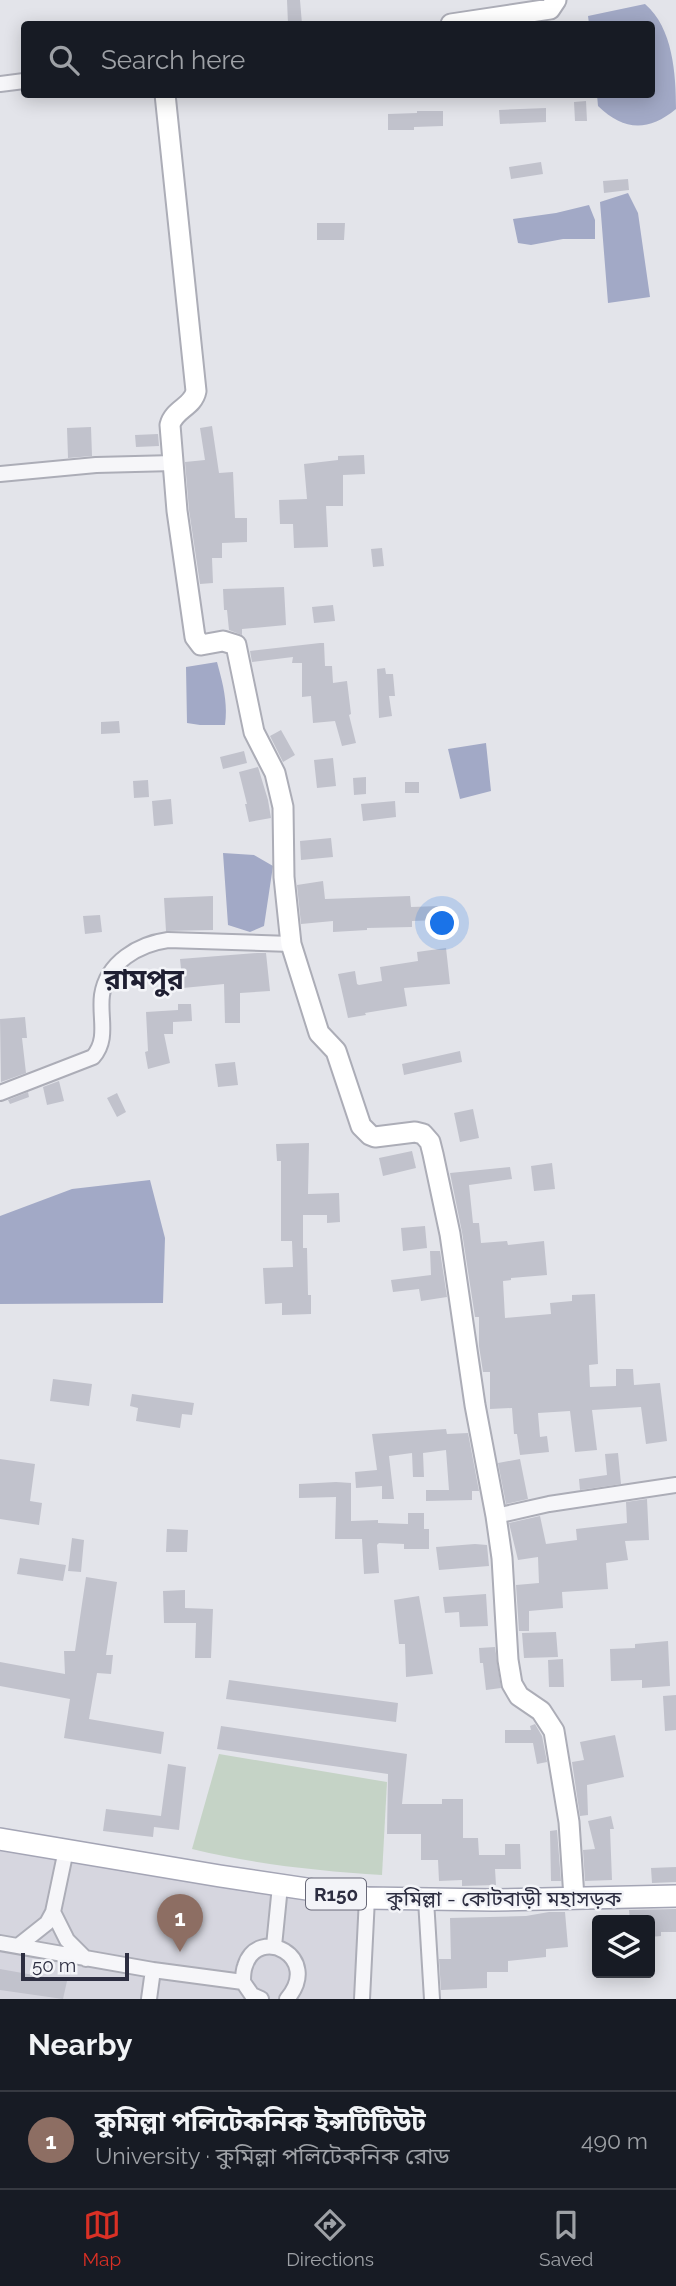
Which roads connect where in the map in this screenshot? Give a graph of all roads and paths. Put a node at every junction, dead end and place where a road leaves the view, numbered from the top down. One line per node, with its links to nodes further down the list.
1 (556, 0): 2 (main road)
2 (471, 21)
3 (21, 81): 4 (street)
4 (0, 84)
5 (165, 98): 6 (main road)
6 (173, 463): 7 (street); 8 (main road)
7 (0, 474)
8 (291, 944): 9 (street); 11 (main road)
9 (0, 1093)
10 (676, 1485): 11 (street)
11 (496, 1516): 17 (main road)
12 (0, 1839): 13 (main road, কুমিল্লা - কোটবাড়ী মহাসড়ক / R150)
13 (66, 1850): 14 (main road, কুমিল্লা - কোটবাড়ী মহাসড়ক / R150); 19 (street)
14 (280, 1886): 16 (main road, কুমিল্লা - কোটবাড়ী মহাসড়ক / R150); 22 (street)
15 (676, 1896): 17 (main road, কুমিল্লা - কোটবাড়ী মহাসড়ক / R150)
16 (367, 1898): 18 (main road, কুমিল্লা - কোটবাড়ী মহাসড়ক / R150); 29 (street)
17 (574, 1898): 18 (main road, কুমিল্লা - কোটবাড়ী মহাসড়ক / R150)
18 (426, 1900): 30 (street)
19 (53, 1912): 21 (street); 23 (street)
20 (0, 1943): 21 (street)
21 (18, 1946): 23 (street)
22 (274, 1946): 25 (street); 28 (street)
23 (87, 1959): 24 (street)
24 (153, 1970): 25 (street); 26 (street)
25 (243, 1982): 27 (street)
26 (149, 1999)
27 (261, 1999)
28 (286, 1999)
29 (362, 1999)
30 (432, 1999)

